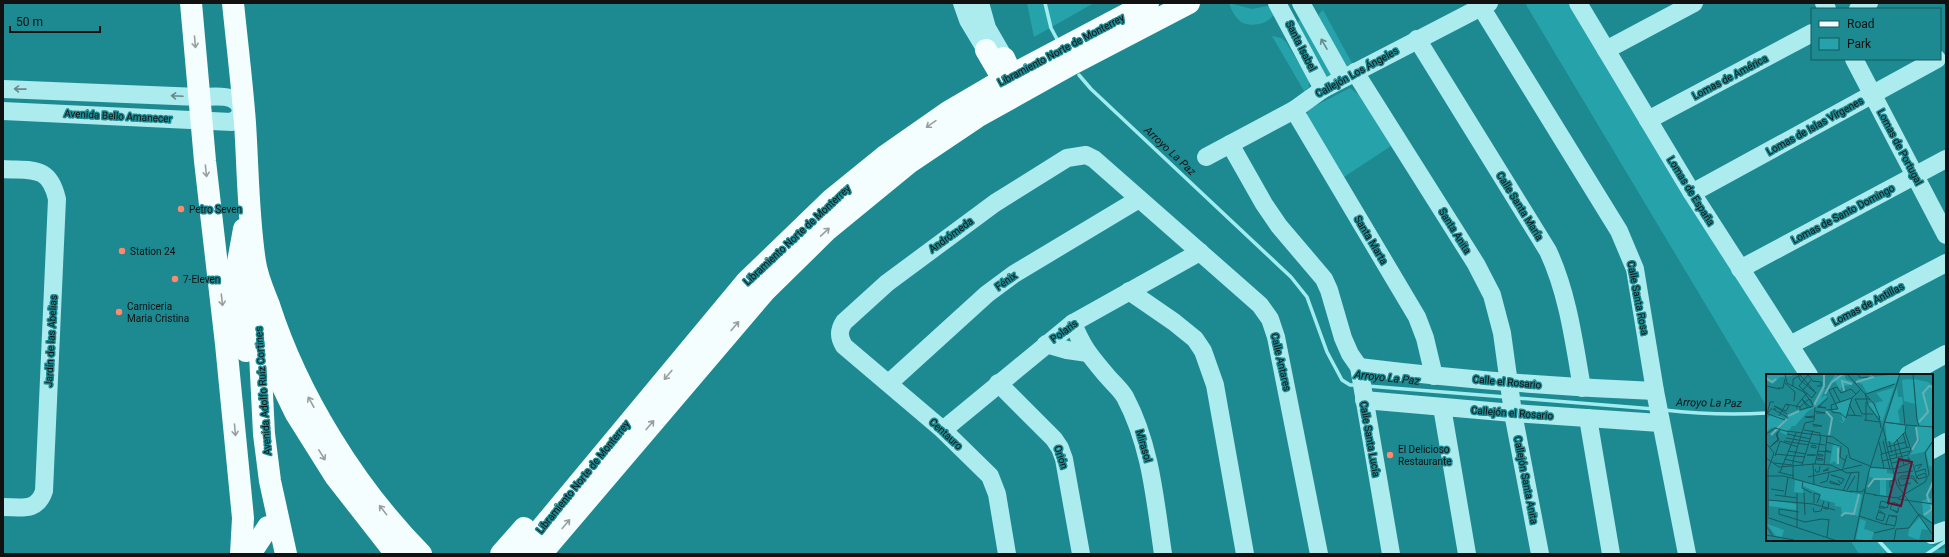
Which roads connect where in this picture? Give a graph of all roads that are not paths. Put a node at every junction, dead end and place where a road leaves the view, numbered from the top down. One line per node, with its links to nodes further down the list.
1 (191, 3): 29 (main road, one-way to 29)
2 (222, 3): 33 (main road, Avenida Adolfo Ruíz Cortines)
3 (232, 3): 33 (main road)
4 (962, 3): 20 (street)
5 (980, 3): 20 (street)
6 (1148, 3): 20 (main road, Libramiento Norte de Monterrey)
7 (1189, 3): 21 (main road)
8 (1578, 3): 17 (street, Lomas de España)
9 (1694, 3): 17 (street)
10 (1869, 3): 13 (street)
11 (1485, 5): 16 (street, Callejón Los Ángeles); 71 (street, Calle Santa Rosa)
12 (1302, 6): 14 (street); 22 (street, Santa Isabel, one-way to 12)
13 (1860, 8)
14 (1282, 10): 24 (street, Santa Isabel)
15 (1811, 34): 36 (street, Lomas de América)
16 (1417, 39): 22 (street, Callejón Los Ángeles); 70 (street, Calle Santa María)
17 (1606, 50): 36 (street, Lomas de España)
18 (1855, 60): 27 (street, Lomas de Portugal)
19 (1935, 60): 27 (street, Lomas de Islas Vírgenes)
20 (1003, 66): 21 (main road); 28 (main road, Libramiento Norte de Monterrey); 28 (main road); 37 (main road)
21 (1066, 68): 37 (main road)
22 (1349, 75): 24 (street, Callejón Los Ángeles); 69 (street, Santa Anita)
23 (3, 89): 25 (street, one-way to 23)
24 (1323, 89): 30 (street, Callejón Los Ángeles)
25 (42, 90): 26 (street); 32 (street)
26 (77, 92): 29 (street, one-way to 26); 34 (street)
27 (1872, 94): 43 (street, Lomas de Portugal); 44 (street, Lomas de Islas Vírgenes)
28 (976, 96): 75 (main road, Libramiento Norte de Monterrey, one-way to 75)
29 (199, 97): 33 (street); 35 (main road)
30 (1294, 110): 38 (street, Callejón Los Ángeles); 65 (street, Santa Marta)
31 (3, 111): 32 (street, Avenida Bello Amanecer)
32 (40, 112): 34 (street, Avenida Bello Amanecer)
33 (239, 112): 35 (street, Avenida Bello Amanecer); 46 (main road, Avenida Adolfo Ruíz Cortines); 50 (main road)
34 (77, 114): 35 (street, Avenida Bello Amanecer)
35 (201, 120): 57 (main road, one-way to 57)
36 (1648, 120): 44 (street, Lomas de España)
37 (954, 132): 91 (main road, one-way to 37)
38 (1230, 144): 40 (street, Callejón Los Ángeles); 62 (street, Calle Santa Lucía)
39 (1086, 155): 45 (street, Calle Antares); 56 (street, Andrómeda)
40 (1206, 157)
41 (1946, 159): 43 (street, Lomas de Santo Domingo)
42 (3, 169): 81 (street, Jardín de las Abelias)
43 (1915, 175): 47 (street, Lomas de Portugal); 51 (street, Lomas de Santo Domingo)
44 (1692, 193): 51 (street, Lomas de España)
45 (1139, 199): 48 (street, Calle Antares); 67 (street, Fénix)
46 (244, 229): 50 (main road, Avenida Adolfo Ruíz Cortines); 53 (main road, Avenida Adolfo Ruíz Cortines)
47 (1946, 235)
48 (1200, 252): 52 (street, Polaris); 96 (street, Calle Antares)
49 (1946, 263): 59 (street, Lomas de Antillas)
50 (255, 264): 55 (main road, Avenida Adolfo Ruíz Cortines); 88 (main road, one-way to 50)
51 (1740, 269): 59 (street, Lomas de España)
52 (1129, 291): 54 (street, Polaris); 95 (street)
53 (240, 296): 55 (main road); 66 (main road, Avenida Adolfo Ruíz Cortines)
54 (1073, 323): 58 (street, Polaris); 60 (street, Mirasol)
55 (259, 338): 86 (main road, Avenida Adolfo Ruíz Cortines); 87 (main road, one-way to 87)
56 (840, 340): 67 (street, Centauro)
57 (226, 344): 66 (main road); 83 (main road, one-way to 83)
58 (1046, 344): 60 (street); 68 (street, Polaris)
59 (1790, 345): 63 (street, Lomas de España)
60 (1088, 353): 94 (street, Mirasol)
61 (1946, 354): 64 (street)
62 (1359, 369): 65 (street, Calle el Rosario); 72 (street, Calle Santa Lucía)
63 (1809, 374)
64 (1910, 374)
65 (1434, 376): 69 (street, Calle el Rosario)
66 (250, 380): 82 (main road, Avenida Adolfo Ruíz Cortines)
67 (889, 383): 78 (street, Centauro)
68 (998, 383): 78 (street, Polaris); 93 (street, Orión)
69 (1508, 384): 70 (street, Calle el Rosario); 74 (street, Santa Anita)
70 (1582, 388): 71 (street, Calle el Rosario)
71 (1655, 394): 77 (street, Calle Santa Rosa)
72 (1363, 398): 73 (street, Callejón el Rosario); 97 (street, Calle Santa Lucía)
73 (1442, 407): 74 (street, Callejón el Rosario); 98 (street)
74 (1512, 410): 76 (street, Callejón el Rosario); 99 (street, Callejón Santa Anita)
75 (634, 415): 89 (main road); 90 (main road, Libramiento Norte de Monterrey)
76 (1588, 418): 77 (street, Callejón el Rosario); 100 (street)
77 (1660, 419): 101 (street, Calle Santa Rosa)
78 (942, 430): 92 (street, Centauro)
79 (1946, 442): 80 (street)
80 (1933, 449)
81 (3, 507)
82 (268, 527): 84 (main road); 85 (main road, Avenida Adolfo Ruíz Cortines)
83 (241, 554)
84 (250, 554)
85 (274, 554)
86 (286, 554)
87 (396, 554)
88 (420, 554)
89 (501, 554)
90 (520, 554)
91 (541, 554)
92 (1007, 554)
93 (1081, 554)
94 (1163, 554)
95 (1245, 554)
96 (1319, 554)
97 (1391, 554)
98 (1467, 554)
99 (1540, 554)
100 (1611, 554)
101 (1687, 554)

